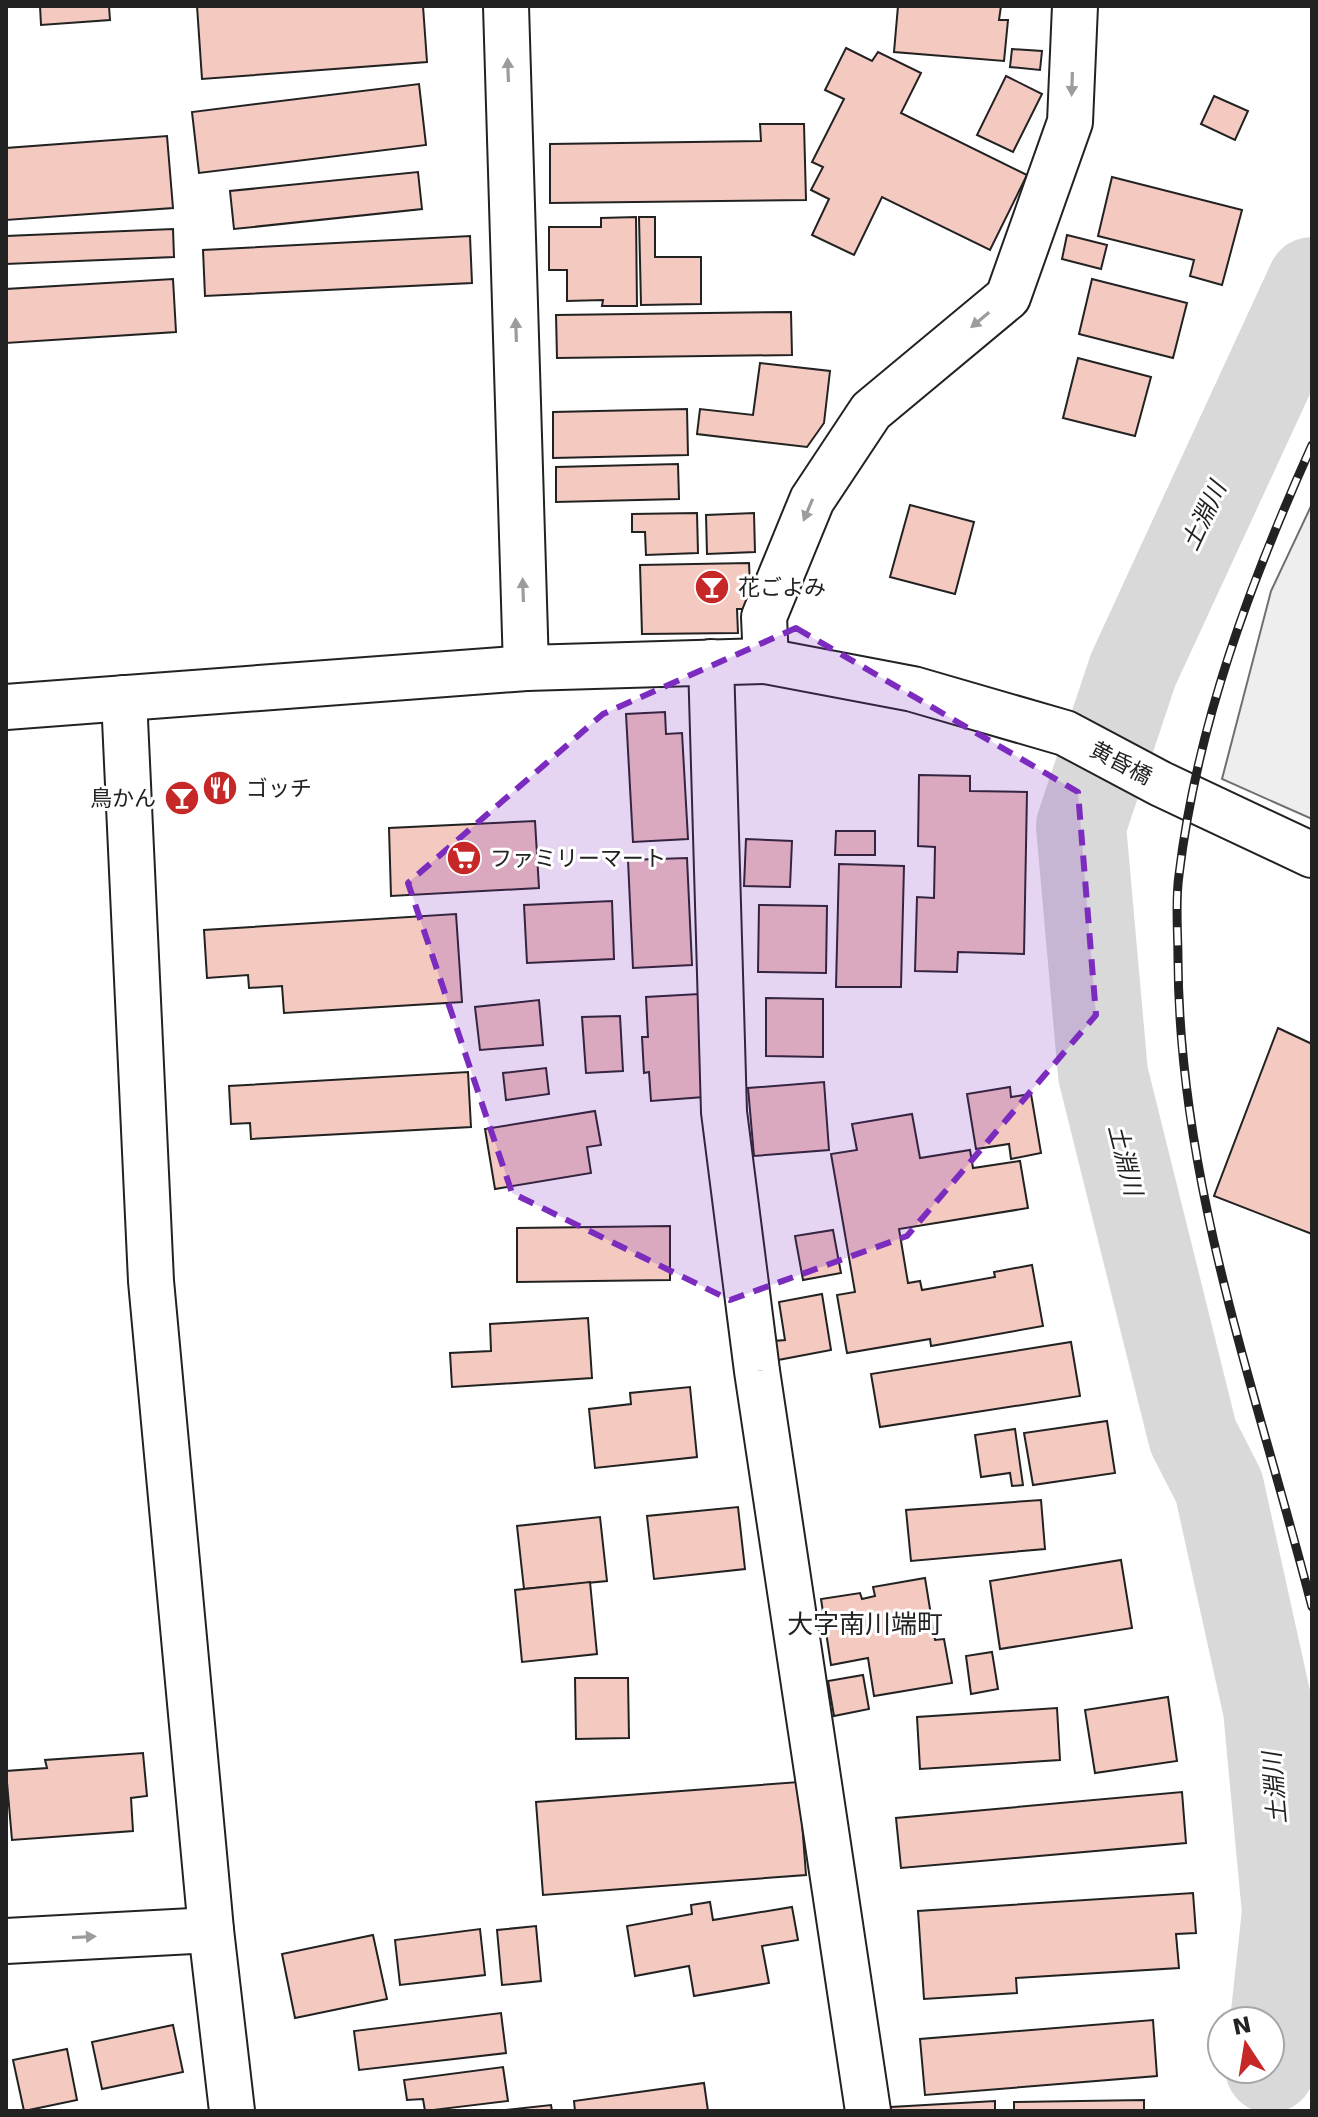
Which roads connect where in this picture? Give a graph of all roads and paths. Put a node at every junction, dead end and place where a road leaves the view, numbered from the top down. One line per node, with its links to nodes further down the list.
1 (506, 6): 5 (street, one-way to 1)
2 (1075, 6): 3 (street, one-way to 3)
3 (766, 661): 4 (street, 黄昏橋); 8 (street, 黄昏橋)
4 (711, 662): 5 (street, 黄昏橋); 12 (street)
5 (526, 668): 6 (street, 黄昏橋)
6 (124, 698): 7 (street, 黄昏橋); 9 (street)
7 (6, 707)
8 (1312, 855)
9 (211, 1930): 10 (street, one-way to 9); 11 (street)
10 (6, 1941)
11 (232, 2111)
12 (868, 2111)

